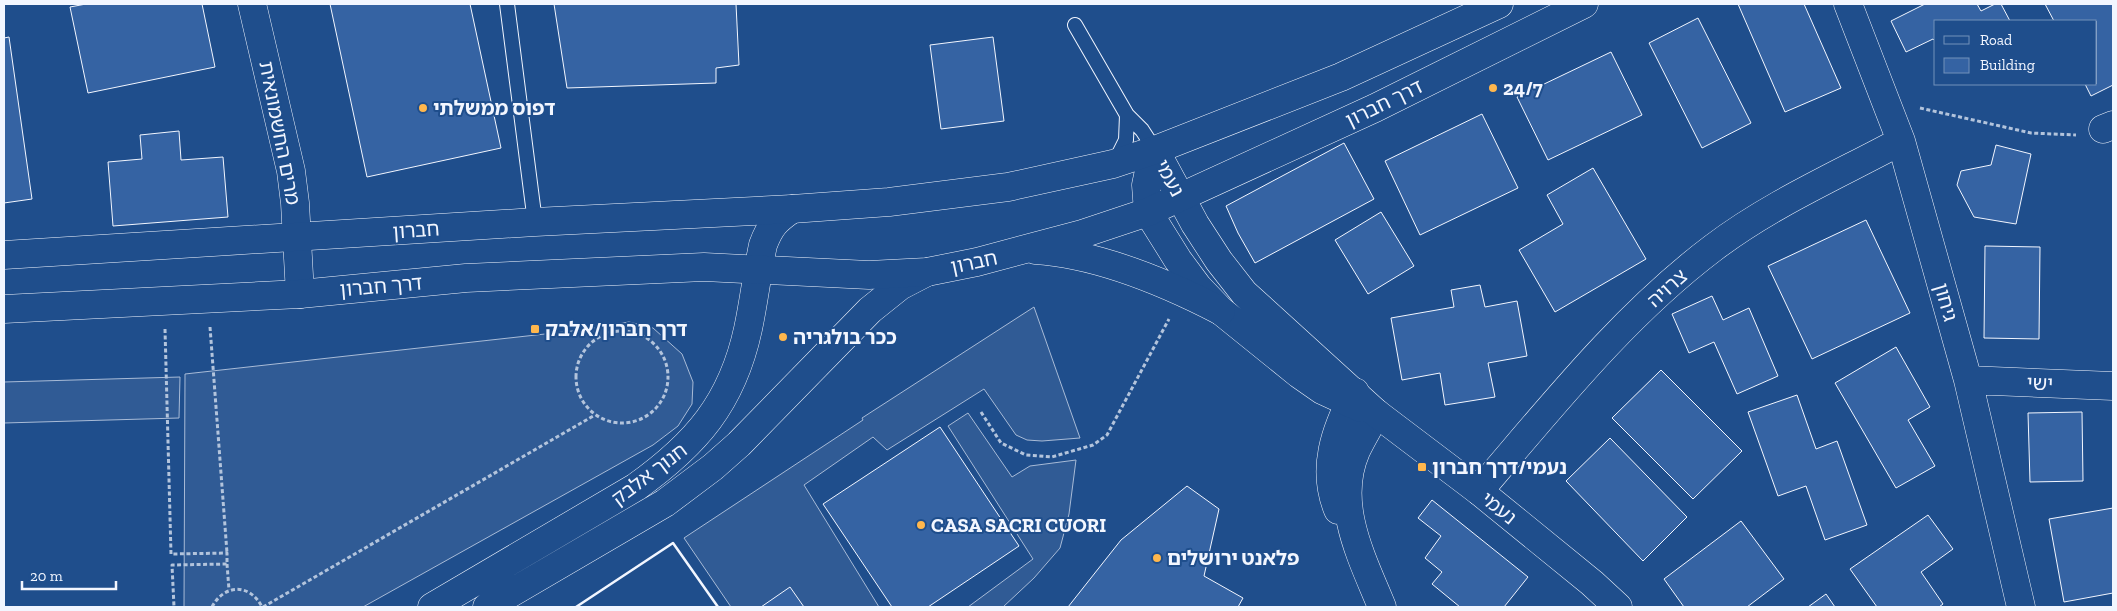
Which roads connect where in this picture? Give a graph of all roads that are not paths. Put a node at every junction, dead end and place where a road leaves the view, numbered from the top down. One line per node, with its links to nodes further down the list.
1 (252, 4): 15 (main road, מרים החשמונאית)
2 (507, 4): 14 (lane)
3 (1499, 4): 9 (main road, דרך חברון)
4 (1584, 4): 11 (main road, דרך חברון)
5 (1848, 4): 8 (main road, גיחון)
6 (1075, 25): 7 (lane)
7 (1127, 115): 9 (lane); 10 (lane)
8 (1901, 141): 23 (main road, גיחון); 27 (main road, צרויה)
9 (1155, 150): 10 (main road); 11 (main road, נעמי); 13 (main road, נעמי)
10 (1113, 164): 12 (main road)
11 (1181, 197): 13 (main road, חברון); 25 (main road, נעמי)
12 (792, 209): 14 (main road); 18 (main road, חנוך אלבק)
13 (1148, 212): 16 (main road, חברון); 22 (main road, נעמי)
14 (535, 222): 15 (main road, חברון)
15 (297, 238): 17 (main road); 20 (main road, מרים החשמונאית)
16 (1026, 250): 19 (main road, חברון); 22 (main road)
17 (4, 255)
18 (758, 269): 19 (main road, חברון); 20 (main road, דרך חברון); 29 (main road, חנוך אלבק)
19 (927, 272): 30 (main road, חנוך אלבק)
20 (300, 294): 21 (main road, דרך חברון)
21 (4, 309)
22 (1221, 311): 25 (main road, נעמי)
23 (1968, 380): 24 (main road, ישי); 33 (main road, גיחון)
24 (2113, 386)
25 (1352, 398): 26 (main road, נעמי); 28 (main road)
26 (1376, 413): 27 (main road, נעמי); 28 (main road)
27 (1479, 491): 32 (main road, נעמי)
28 (1360, 552): 31 (main road)
29 (432, 607)
30 (487, 607)
31 (1382, 607)
32 (1618, 607)
33 (2021, 607)

